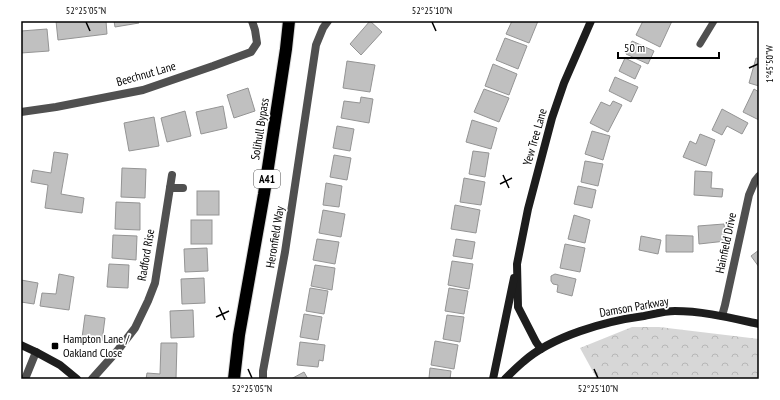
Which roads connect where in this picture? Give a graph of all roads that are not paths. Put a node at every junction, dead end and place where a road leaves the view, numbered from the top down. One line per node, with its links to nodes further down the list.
1 (252, 21): 7 (street, Beechnut Lane)
2 (289, 21): 15 (highway, Solihull Bypass / A41)
3 (591, 21): 12 (street, Yew Tree Lane)
4 (714, 21): 6 (lane)
5 (325, 24): 24 (street, Heronfield Way)
6 (700, 44)
7 (21, 112)
8 (172, 175): 10 (street, Radford Rise)
9 (759, 176): 13 (street, Hainfield Drive)
10 (170, 188): 11 (street); 21 (street, Radford Rise)
11 (182, 188)
12 (517, 264): 17 (street, Yew Tree Lane); 25 (street, Yew Tree Lane)
13 (722, 316): 14 (street, Damson Parkway); 17 (street, Damson Parkway)
14 (759, 324)
15 (239, 335): 22 (highway, Solihull Bypass / A41); 23 (highway, Solihull Bypass / A41)
16 (21, 345): 18 (street)
17 (541, 349): 26 (street)
18 (36, 352): 19 (street); 20 (street)
19 (25, 379)
20 (77, 379)
21 (92, 379)
22 (226, 379)
23 (234, 379)
24 (263, 379)
25 (493, 379)
26 (505, 379)

